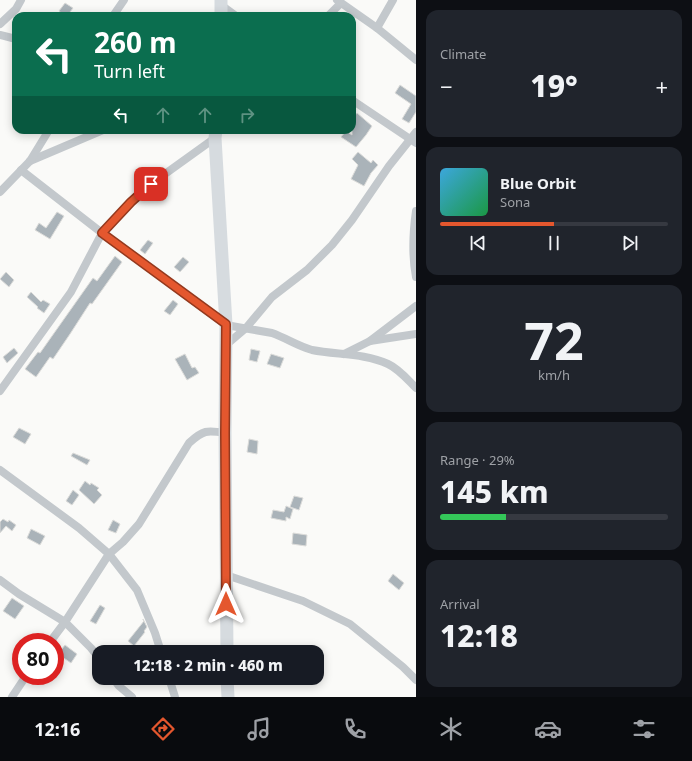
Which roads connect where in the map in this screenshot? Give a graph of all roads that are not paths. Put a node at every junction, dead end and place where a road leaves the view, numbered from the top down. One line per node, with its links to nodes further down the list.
1 (21, 0): 5 (street)
2 (124, 0): 6 (street)
3 (393, 0): 12 (street)
4 (339, 2): 7 (street); 8 (street)
5 (13, 12)
6 (116, 12)
7 (331, 12)
8 (354, 12)
9 (12, 13): 11 (street)
10 (356, 14): 12 (street)
11 (0, 24)
12 (377, 28): 15 (street)
13 (0, 35): 14 (street)
14 (12, 38)
15 (416, 60)
16 (356, 102): 20 (street)
17 (47, 134): 21 (street)
18 (94, 134): 21 (street)
19 (216, 134): 25 (street); 28 (highway)
20 (414, 138): 29 (street)
21 (30, 161): 22 (street)
22 (21, 170): 23 (street); 25 (street)
23 (0, 192)
24 (416, 211): 26 (street)
25 (102, 233): 28 (street); 35 (street)
26 (416, 277)
27 (416, 306): 31 (street)
28 (226, 324): 29 (street); 32 (highway)
29 (246, 328): 32 (street); 33 (street)
30 (416, 334): 31 (street)
31 (370, 341): 33 (street)
32 (226, 345): 36 (highway)
33 (344, 354): 34 (street)
34 (416, 388)
35 (0, 391)
36 (225, 433): 38 (street); 39 (highway)
37 (0, 470): 38 (street)
38 (108, 554): 41 (street); 43 (street)
39 (226, 575): 44 (highway); 46 (street)
40 (0, 580): 41 (street)
41 (65, 622): 42 (street); 45 (street)
42 (57, 633)
43 (159, 645)
44 (227, 645)
45 (92, 648)
46 (416, 680)
47 (20, 685): 51 (street)
48 (118, 685): 52 (street)
49 (171, 685): 53 (street)
50 (227, 685): 54 (highway)
51 (12, 697)
52 (132, 697)
53 (175, 697)
54 (228, 697)

